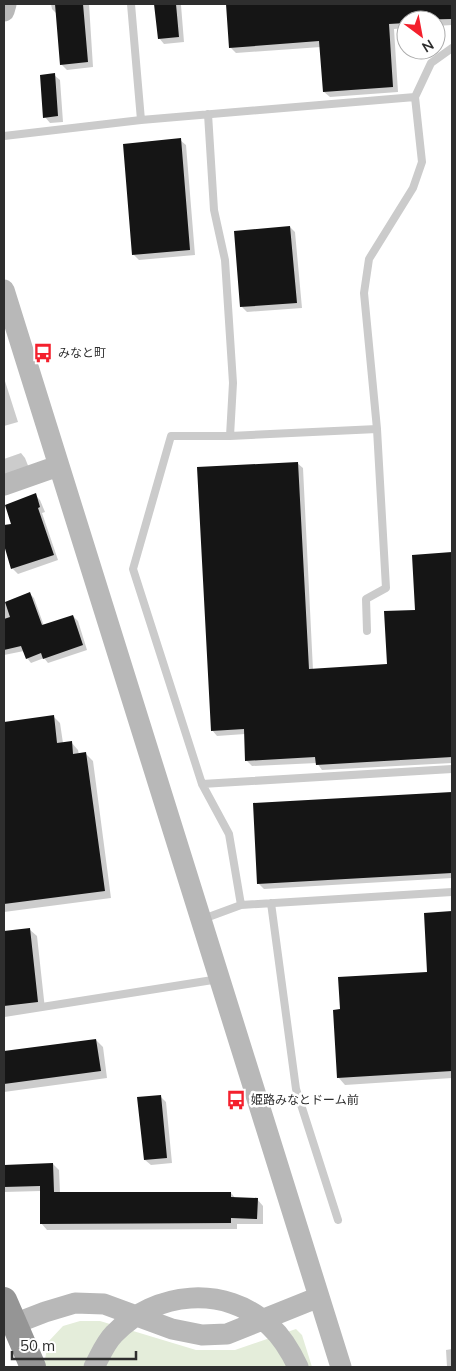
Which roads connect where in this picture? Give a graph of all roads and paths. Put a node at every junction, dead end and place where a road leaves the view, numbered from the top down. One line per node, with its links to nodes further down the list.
1 (6, 4): 3 (street)
2 (131, 4): 7 (lane)
3 (4, 11)
4 (452, 48): 5 (lane)
5 (415, 97): 6 (lane); 10 (lane)
6 (208, 114): 7 (lane); 11 (lane)
7 (141, 120): 8 (lane)
8 (4, 136)
9 (4, 290): 12 (street)
10 (377, 429): 11 (lane); 14 (lane)
11 (230, 436): 16 (lane)
12 (58, 466): 13 (street); 20 (street)
13 (4, 485)
14 (367, 631)
15 (452, 769): 16 (lane)
16 (202, 784): 19 (lane)
17 (452, 892): 18 (lane)
18 (271, 903): 19 (lane); 23 (lane)
19 (241, 905): 20 (lane)
20 (201, 919): 21 (street)
21 (221, 978): 22 (lane); 24 (street)
22 (4, 1013)
23 (338, 1220)
24 (319, 1298): 26 (street); 30 (street)
25 (4, 1300): 26 (highway)
26 (14, 1324): 27 (highway)
27 (33, 1367)
28 (94, 1367): 29 (street)
29 (298, 1367)
30 (342, 1367)

